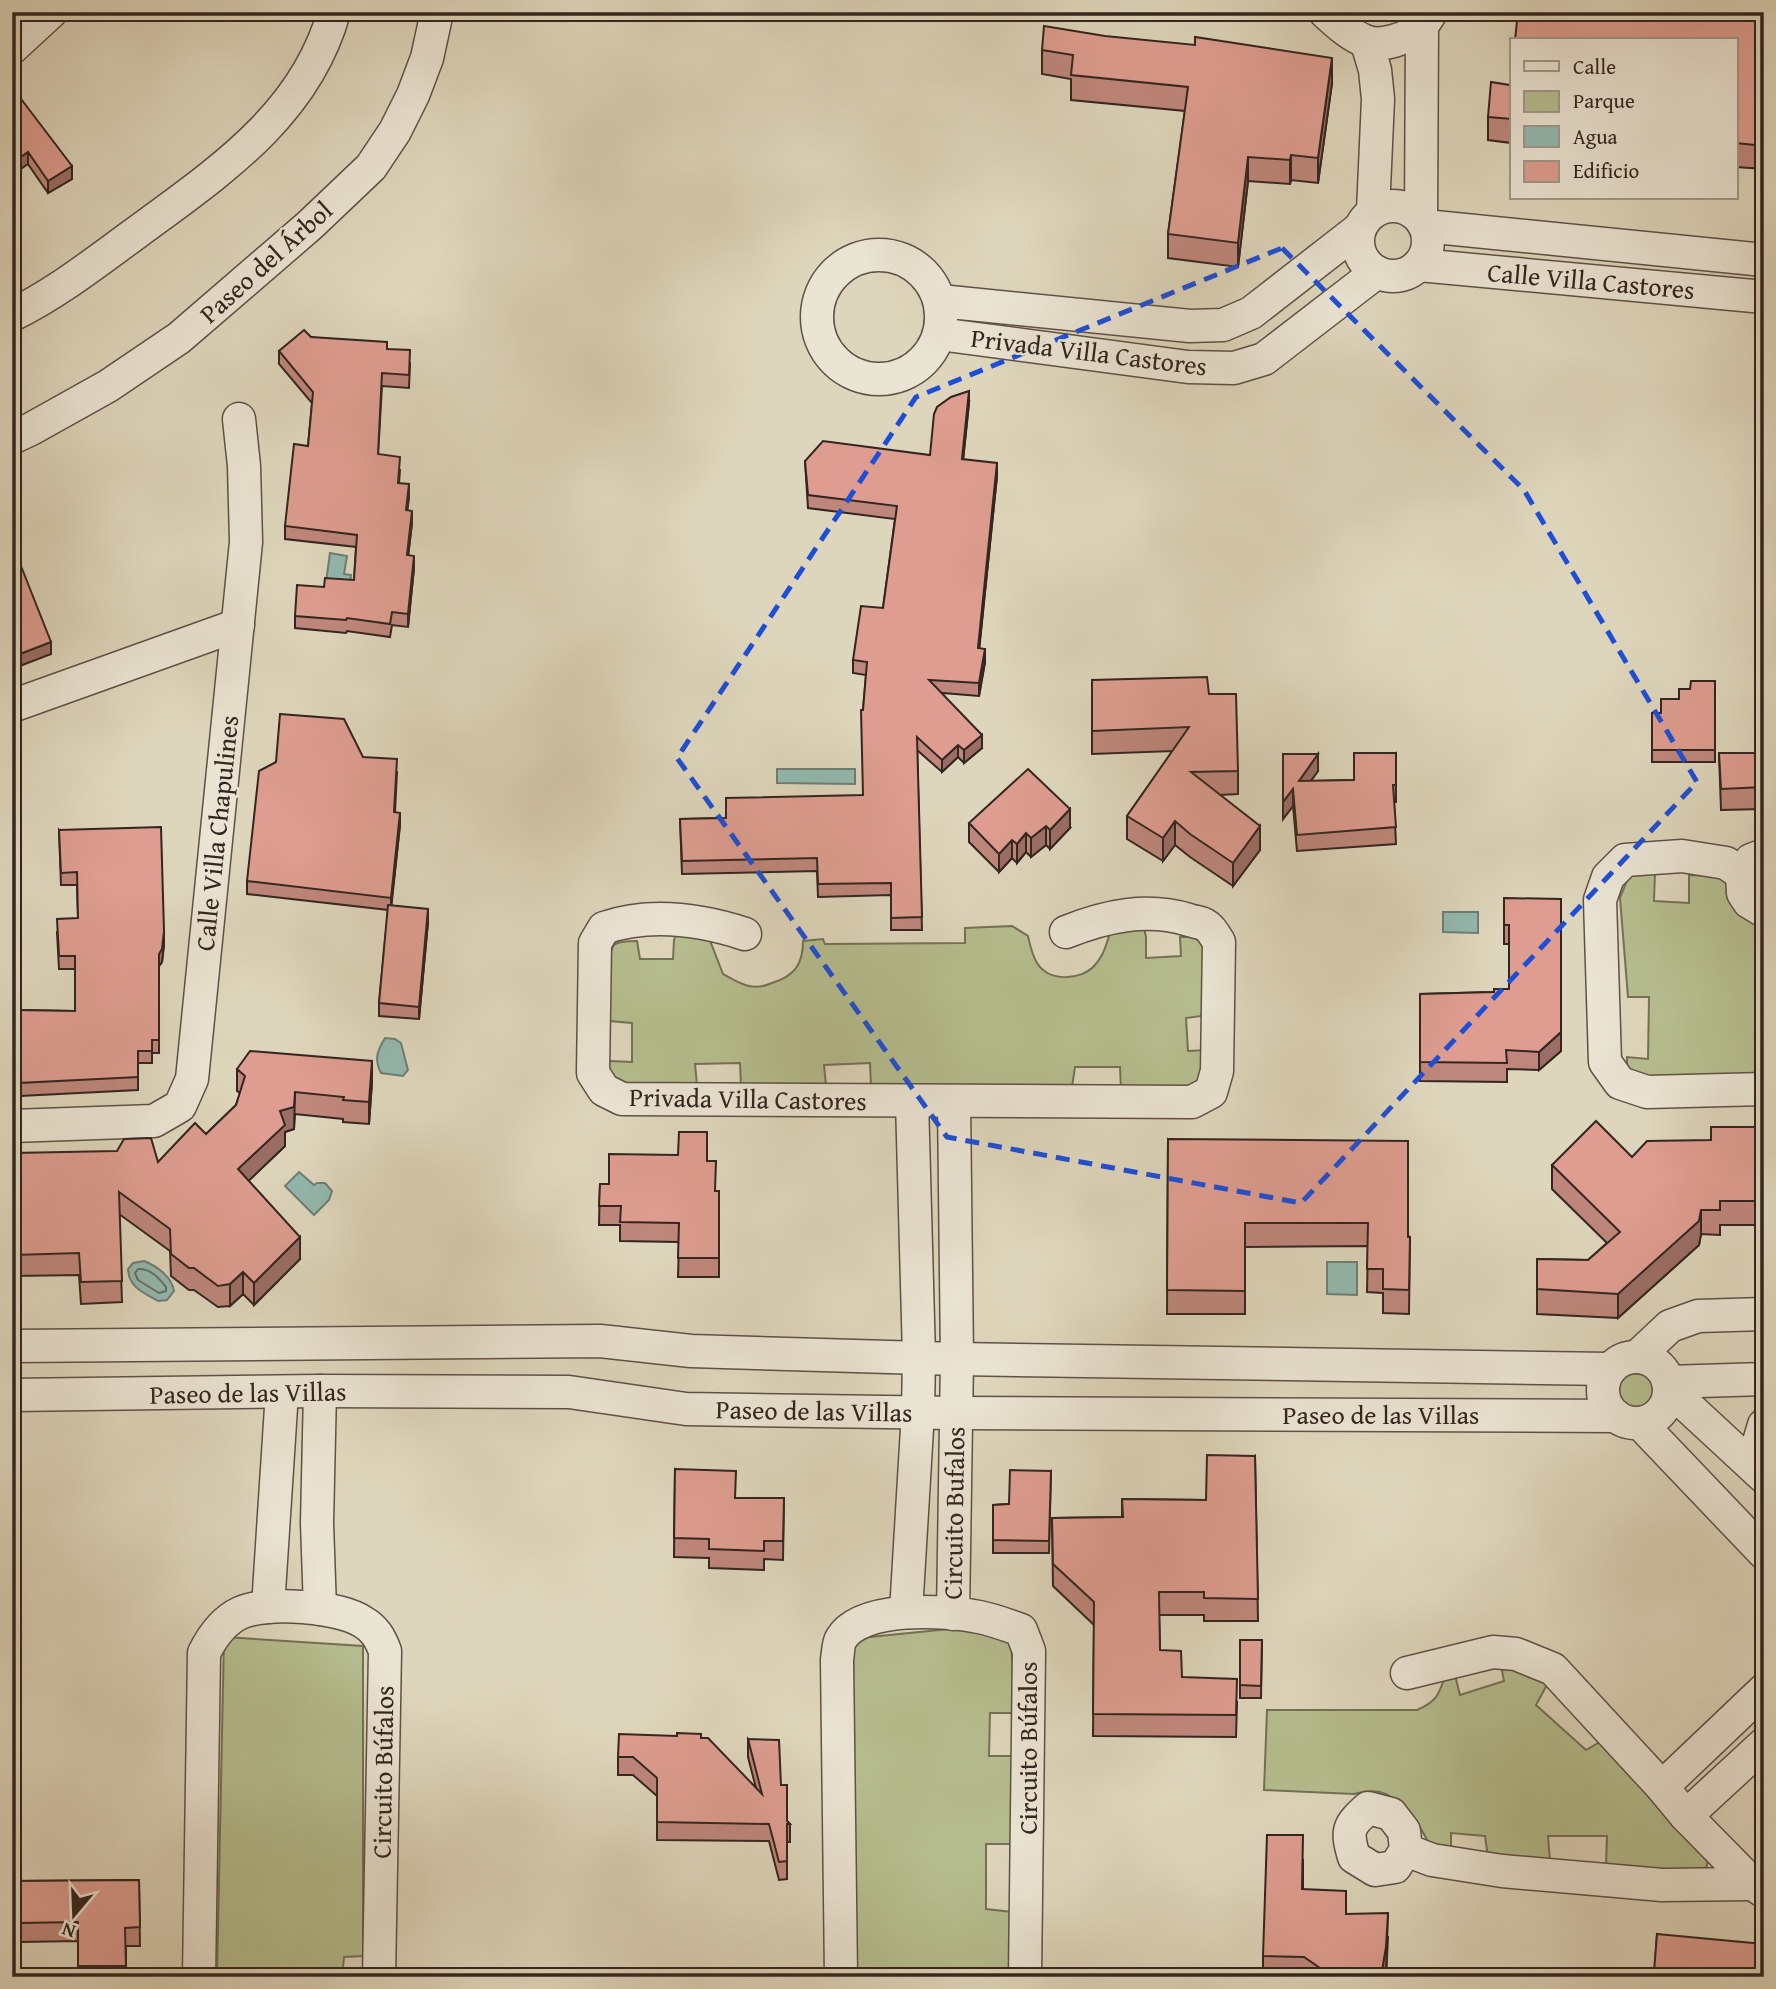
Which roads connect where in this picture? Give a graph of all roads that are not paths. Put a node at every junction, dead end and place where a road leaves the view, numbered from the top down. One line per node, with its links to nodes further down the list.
1 (51, 12): 7 (street)
2 (334, 12): 15 (street)
3 (437, 12): 18 (street, Paseo del Árbol)
4 (1325, 12): 6 (street)
5 (1426, 19): 6 (street); 9 (street)
6 (1367, 43): 8 (street)
7 (12, 48)
8 (1366, 220): 9 (street); 12 (street); 14 (street, Privada Villa Castores)
9 (1423, 222): 10 (street, Calle Villa Castores); 11 (street)
10 (1764, 260)
11 (1419, 265): 12 (street); 13 (street, Calle Villa Castores)
12 (1377, 272): 16 (street, Privada Villa Castores)
13 (1764, 297)
14 (940, 301): 16 (street, Privada Villa Castores); 16 (street, Privada Villa Castores)
15 (12, 315)
16 (939, 334)
17 (239, 419): 19 (street, Calle Villa Chapulines)
18 (12, 438)
19 (238, 625): 20 (street); 28 (street, Calle Villa Chapulines)
20 (12, 706)
21 (1753, 864): 22 (street); 25 (street)
22 (1764, 911)
23 (1066, 932): 27 (street, Privada Villa Castores)
24 (745, 934): 26 (street, Privada Villa Castores)
25 (1764, 1089)
26 (912, 1101): 27 (street, Privada Villa Castores); 31 (street)
27 (954, 1102): 32 (street)
28 (12, 1126)
29 (1764, 1314): 33 (street)
30 (12, 1346): 31 (street, Paseo de las Villas)
31 (919, 1357): 32 (street, Paseo de las Villas); 39 (street)
32 (957, 1359): 33 (street, Paseo de las Villas); 40 (street)
33 (1624, 1363): 35 (street); 41 (street)
34 (1764, 1378): 35 (street)
35 (1669, 1386): 41 (street); 43 (street)
36 (320, 1391): 37 (street, Paseo de las Villas); 39 (street, Paseo de las Villas); 45 (street)
37 (282, 1392): 38 (street, Paseo de las Villas); 44 (street)
38 (12, 1395)
39 (918, 1412): 40 (street, Paseo de las Villas); 47 (street, Circuito Bufalos)
40 (956, 1413): 41 (street, Paseo de las Villas); 46 (street, Circuito Bufalos)
41 (1628, 1419): 48 (street)
42 (1764, 1425): 43 (street)
43 (1761, 1474)
44 (273, 1523): 45 (street); 49 (street)
45 (317, 1523): 50 (street)
46 (954, 1527): 47 (street); 52 (street, Circuito Bufalos)
47 (911, 1529): 51 (street, Circuito Bufalos)
48 (1764, 1553)
49 (268, 1607): 50 (street, Circuito Búfalos); 61 (street, Circuito Búfalos)
50 (320, 1609): 62 (street, Circuito Búfalos)
51 (906, 1612): 52 (street, Circuito Búfalos); 63 (street, Circuito Búfalos)
52 (953, 1614): 64 (street, Circuito Búfalos)
53 (1406, 1673): 57 (street)
54 (1764, 1690): 55 (street)
55 (1734, 1719): 56 (street); 57 (street)
56 (1762, 1746): 58 (street)
57 (1662, 1787): 58 (street)
58 (1686, 1816): 60 (street)
59 (1406, 1850): 60 (street)
60 (1759, 1888)
61 (199, 1977)
62 (379, 1977)
63 (841, 1977)
64 (1025, 1977)

